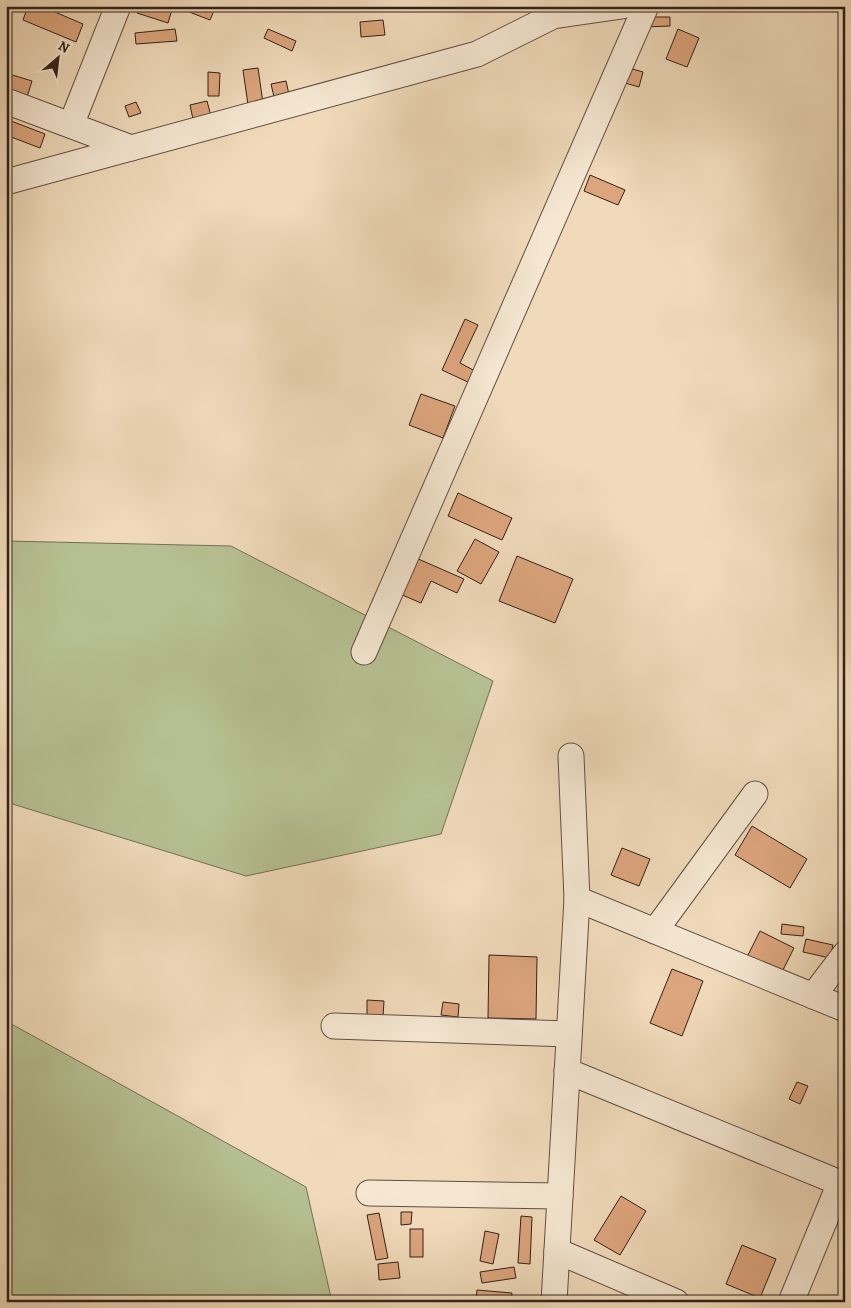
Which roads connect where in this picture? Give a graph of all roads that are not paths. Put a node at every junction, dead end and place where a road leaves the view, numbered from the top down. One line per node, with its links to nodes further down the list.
1 (118, 6): 6 (street)
2 (622, 6): 4 (street)
3 (646, 6): 9 (street)
4 (555, 11): 7 (street)
5 (6, 102): 6 (street)
6 (70, 126): 7 (street)
7 (131, 148): 8 (street)
8 (6, 182)
9 (364, 652)
10 (571, 756): 12 (street)
11 (756, 794): 13 (street)
12 (577, 899): 13 (street); 18 (street)
13 (655, 931): 15 (street)
14 (845, 954): 15 (street)
15 (813, 996): 16 (street)
16 (845, 1008)
17 (334, 1026): 18 (street)
18 (569, 1034): 19 (street)
19 (567, 1071): 20 (street); 22 (street)
20 (842, 1184): 26 (street)
21 (369, 1193): 22 (street)
22 (560, 1196): 23 (street)
23 (557, 1251): 24 (street); 25 (street)
24 (554, 1302)
25 (676, 1302)
26 (791, 1302)

